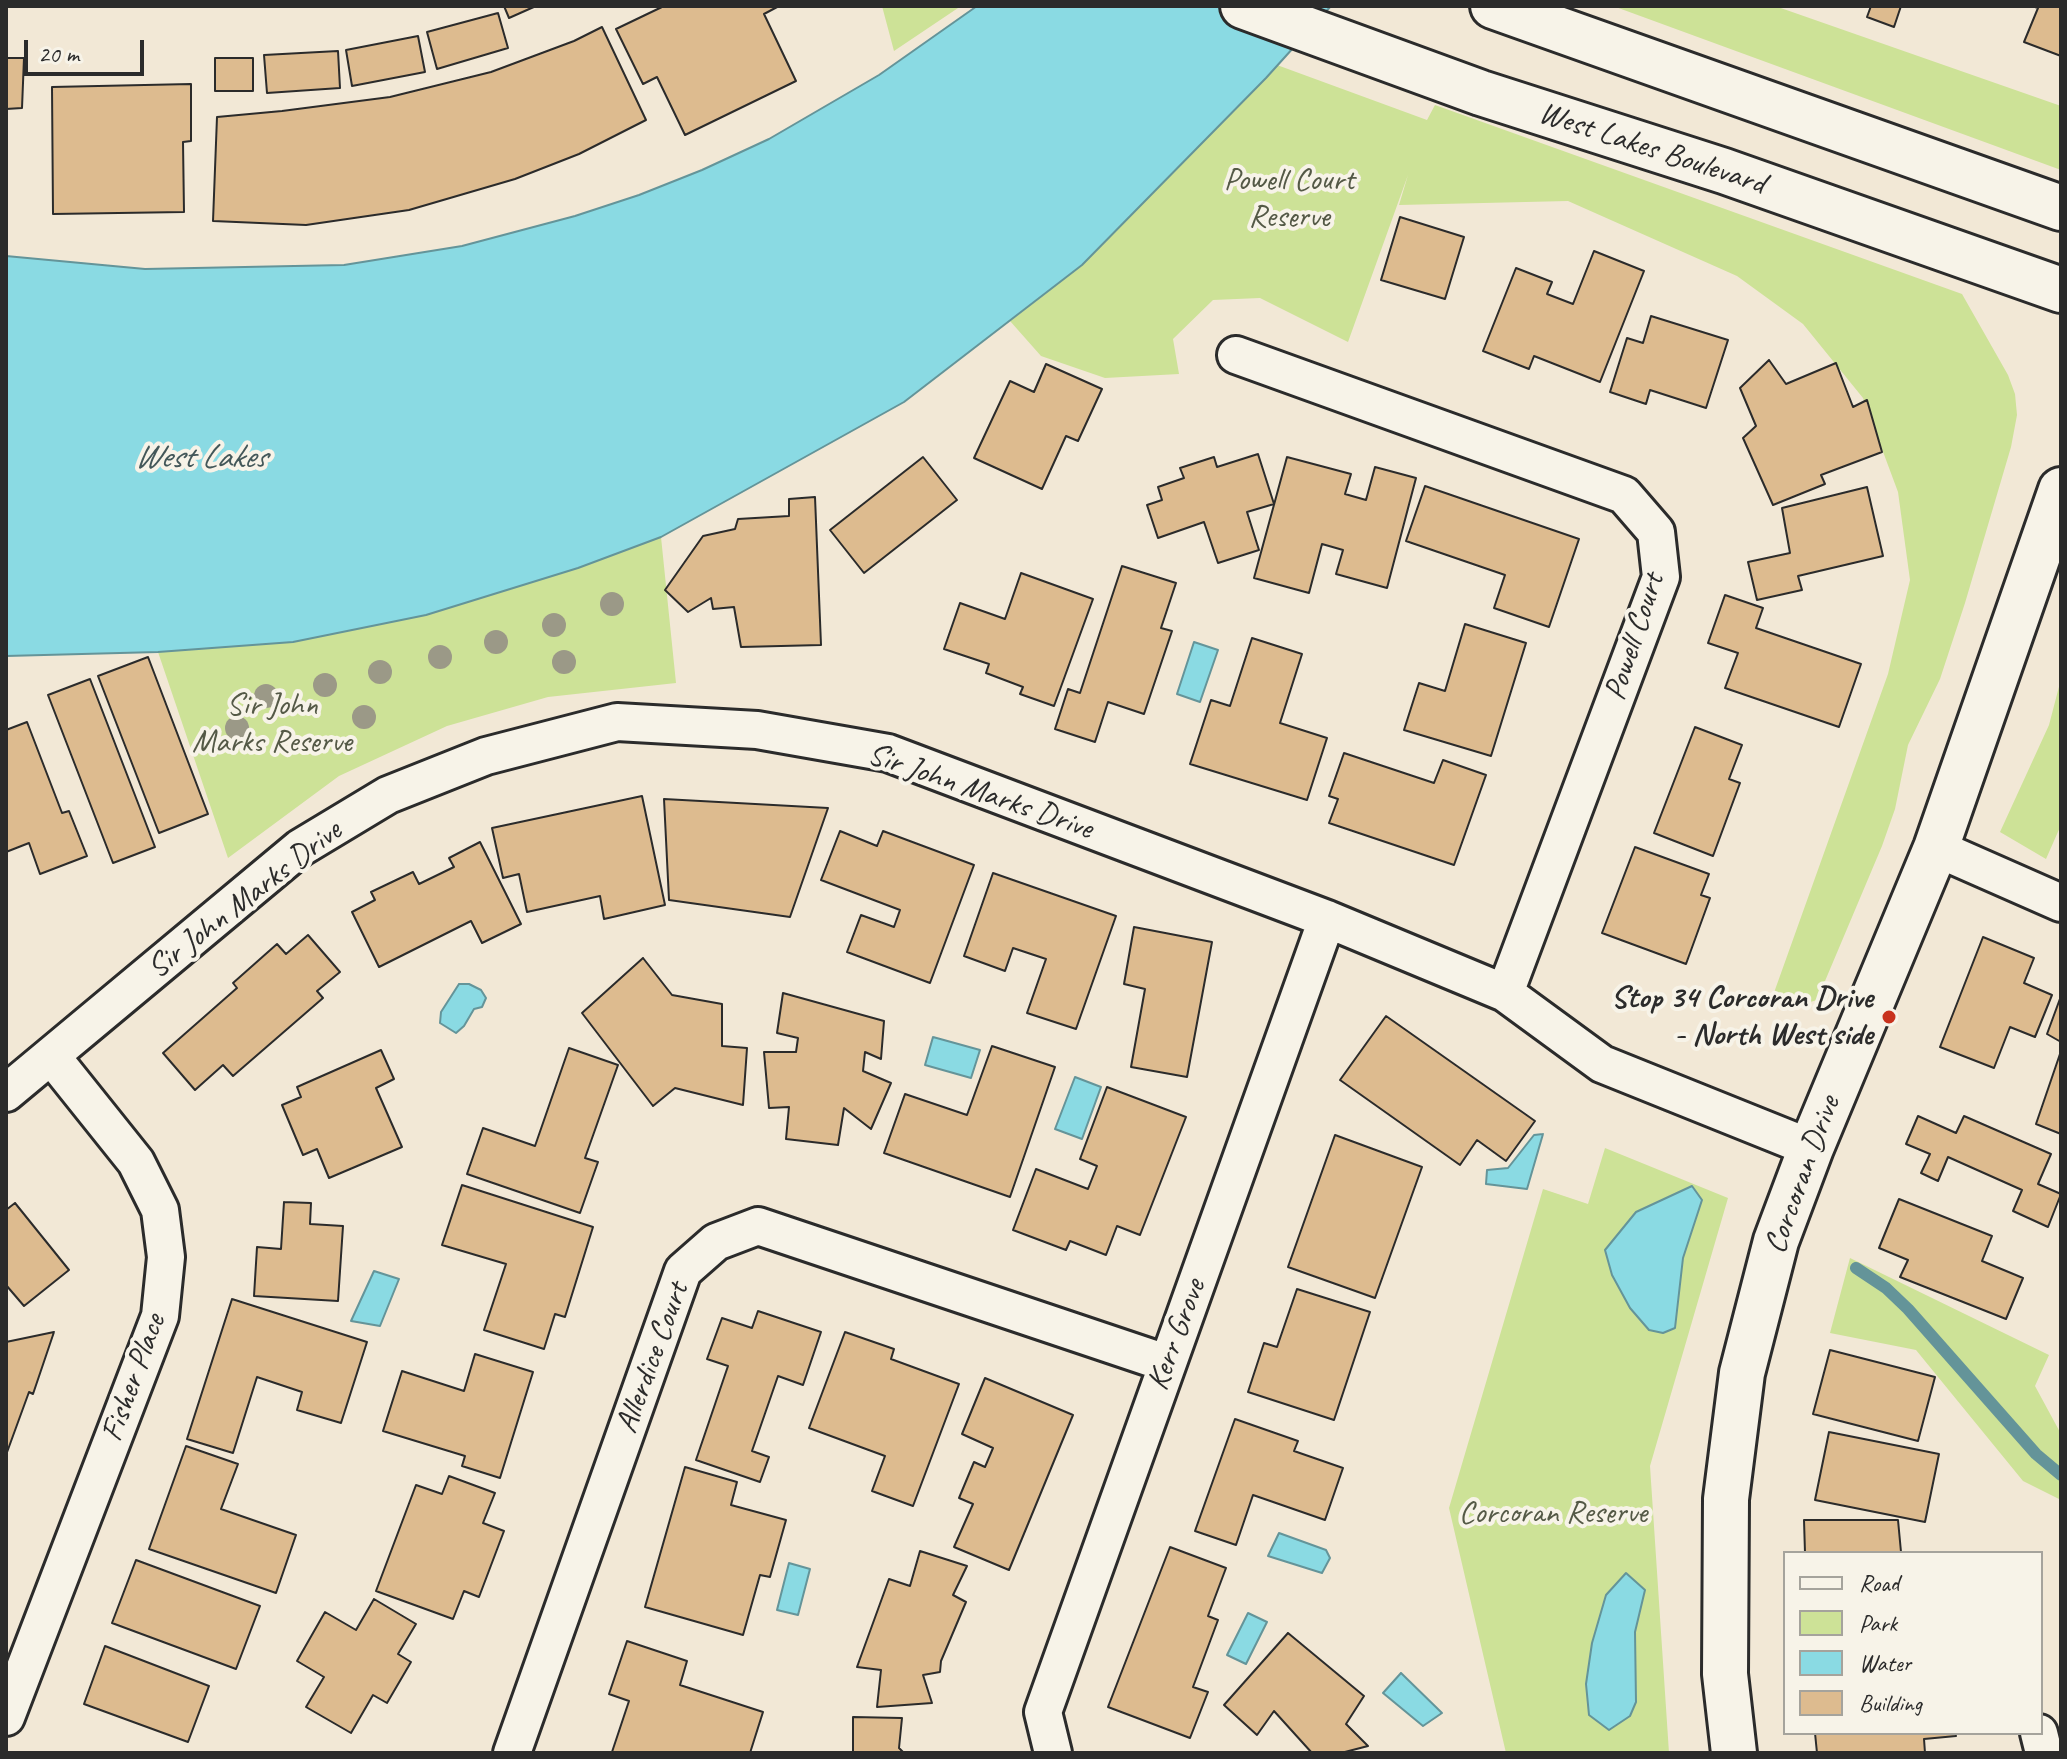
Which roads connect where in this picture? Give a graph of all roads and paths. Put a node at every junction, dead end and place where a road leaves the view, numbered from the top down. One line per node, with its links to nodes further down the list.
1 (1243, 6): 4 (main road, West Lakes Boulevard)
2 (1493, 6): 3 (main road)
3 (2061, 208)
4 (2061, 290)
5 (1236, 355): 10 (street, Powell Court)
6 (2061, 490): 7 (main road, Corcoran Drive)
7 (1936, 848): 8 (street); 13 (main road, Corcoran Drive)
8 (2061, 903)
9 (1327, 919): 10 (street, Sir John Marks Drive); 11 (street, Sir John Marks Drive); 14 (street, Kerr Grove)
10 (1505, 993): 13 (street, Sir John Marks Drive)
11 (52, 1057): 12 (street, Sir John Marks Drive); 15 (street, Fisher Place)
12 (6, 1093)
13 (1811, 1148): 18 (main road, Corcoran Drive)
14 (1166, 1363): 16 (street, Allerdice Court); 17 (street, Kerr Grove)
15 (6, 1717)
16 (512, 1753)
17 (1053, 1753)
18 (1734, 1753)

